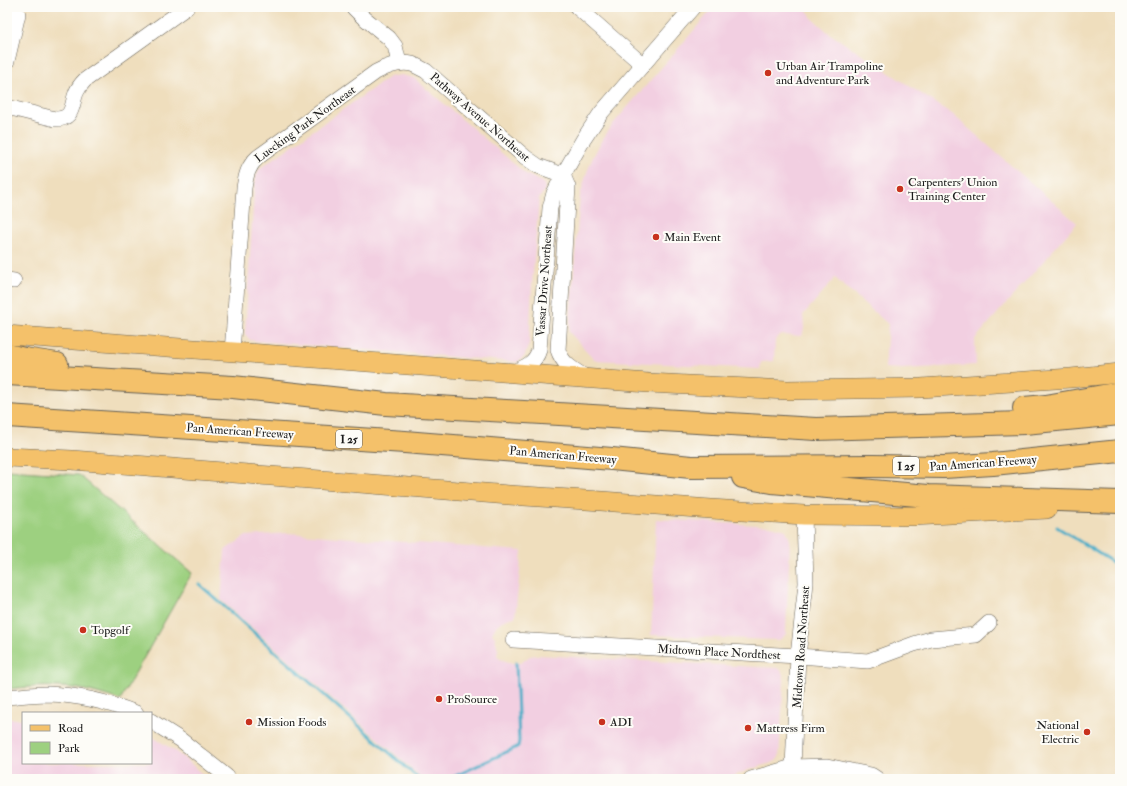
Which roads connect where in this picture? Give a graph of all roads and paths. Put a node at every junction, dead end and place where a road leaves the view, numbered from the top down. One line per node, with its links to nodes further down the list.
1 (187, 7): 11 (street)
2 (353, 7): 7 (street)
3 (577, 7): 8 (street)
4 (693, 7): 8 (street, Vassar Drive Northeast)
5 (7, 8): 6 (street)
6 (7, 61)
7 (399, 63): 12 (street, Pathway Avenue Northeast); 14 (street, Luecking Park Northeast)
8 (643, 65): 12 (street, Vassar Drive Northeast)
9 (7, 98): 11 (street)
10 (7, 107): 11 (street)
11 (68, 116)
12 (563, 175): 16 (street, Vassar Drive Northeast); 19 (street, Vassar Drive Northeast)
13 (7, 335): 14 (main road)
14 (232, 352): 16 (main road)
15 (7, 355): 20 (highway)
16 (509, 373): 19 (main road)
17 (1120, 373): 19 (main road)
18 (7, 374): 20 (highway)
19 (587, 378)
20 (233, 387): 26 (highway)
21 (1120, 393): 26 (highway)
22 (1120, 414): 26 (highway)
23 (7, 416): 24 (highway, Pan American Freeway / I 25)
24 (29, 418): 25 (highway); 29 (highway, Pan American Freeway / I 25)
25 (7, 420)
26 (898, 427)
27 (1120, 451): 29 (highway, Pan American Freeway / I 25)
28 (7, 457): 31 (main road)
29 (691, 467): 30 (highway)
30 (1120, 503): 31 (main road)
31 (804, 515): 34 (street, Midtown Road Northeast)
32 (989, 623): 34 (street, Midtown Place Nordthest)
33 (513, 640): 34 (street, Midtown Place Nordthest)
34 (798, 656): 38 (street, Midtown Road Northeast)
35 (7, 697): 36 (street)
36 (133, 712)
37 (152, 722): 39 (street)
38 (793, 773): 40 (street); 41 (street)
39 (228, 779)
40 (751, 779)
41 (878, 779)

